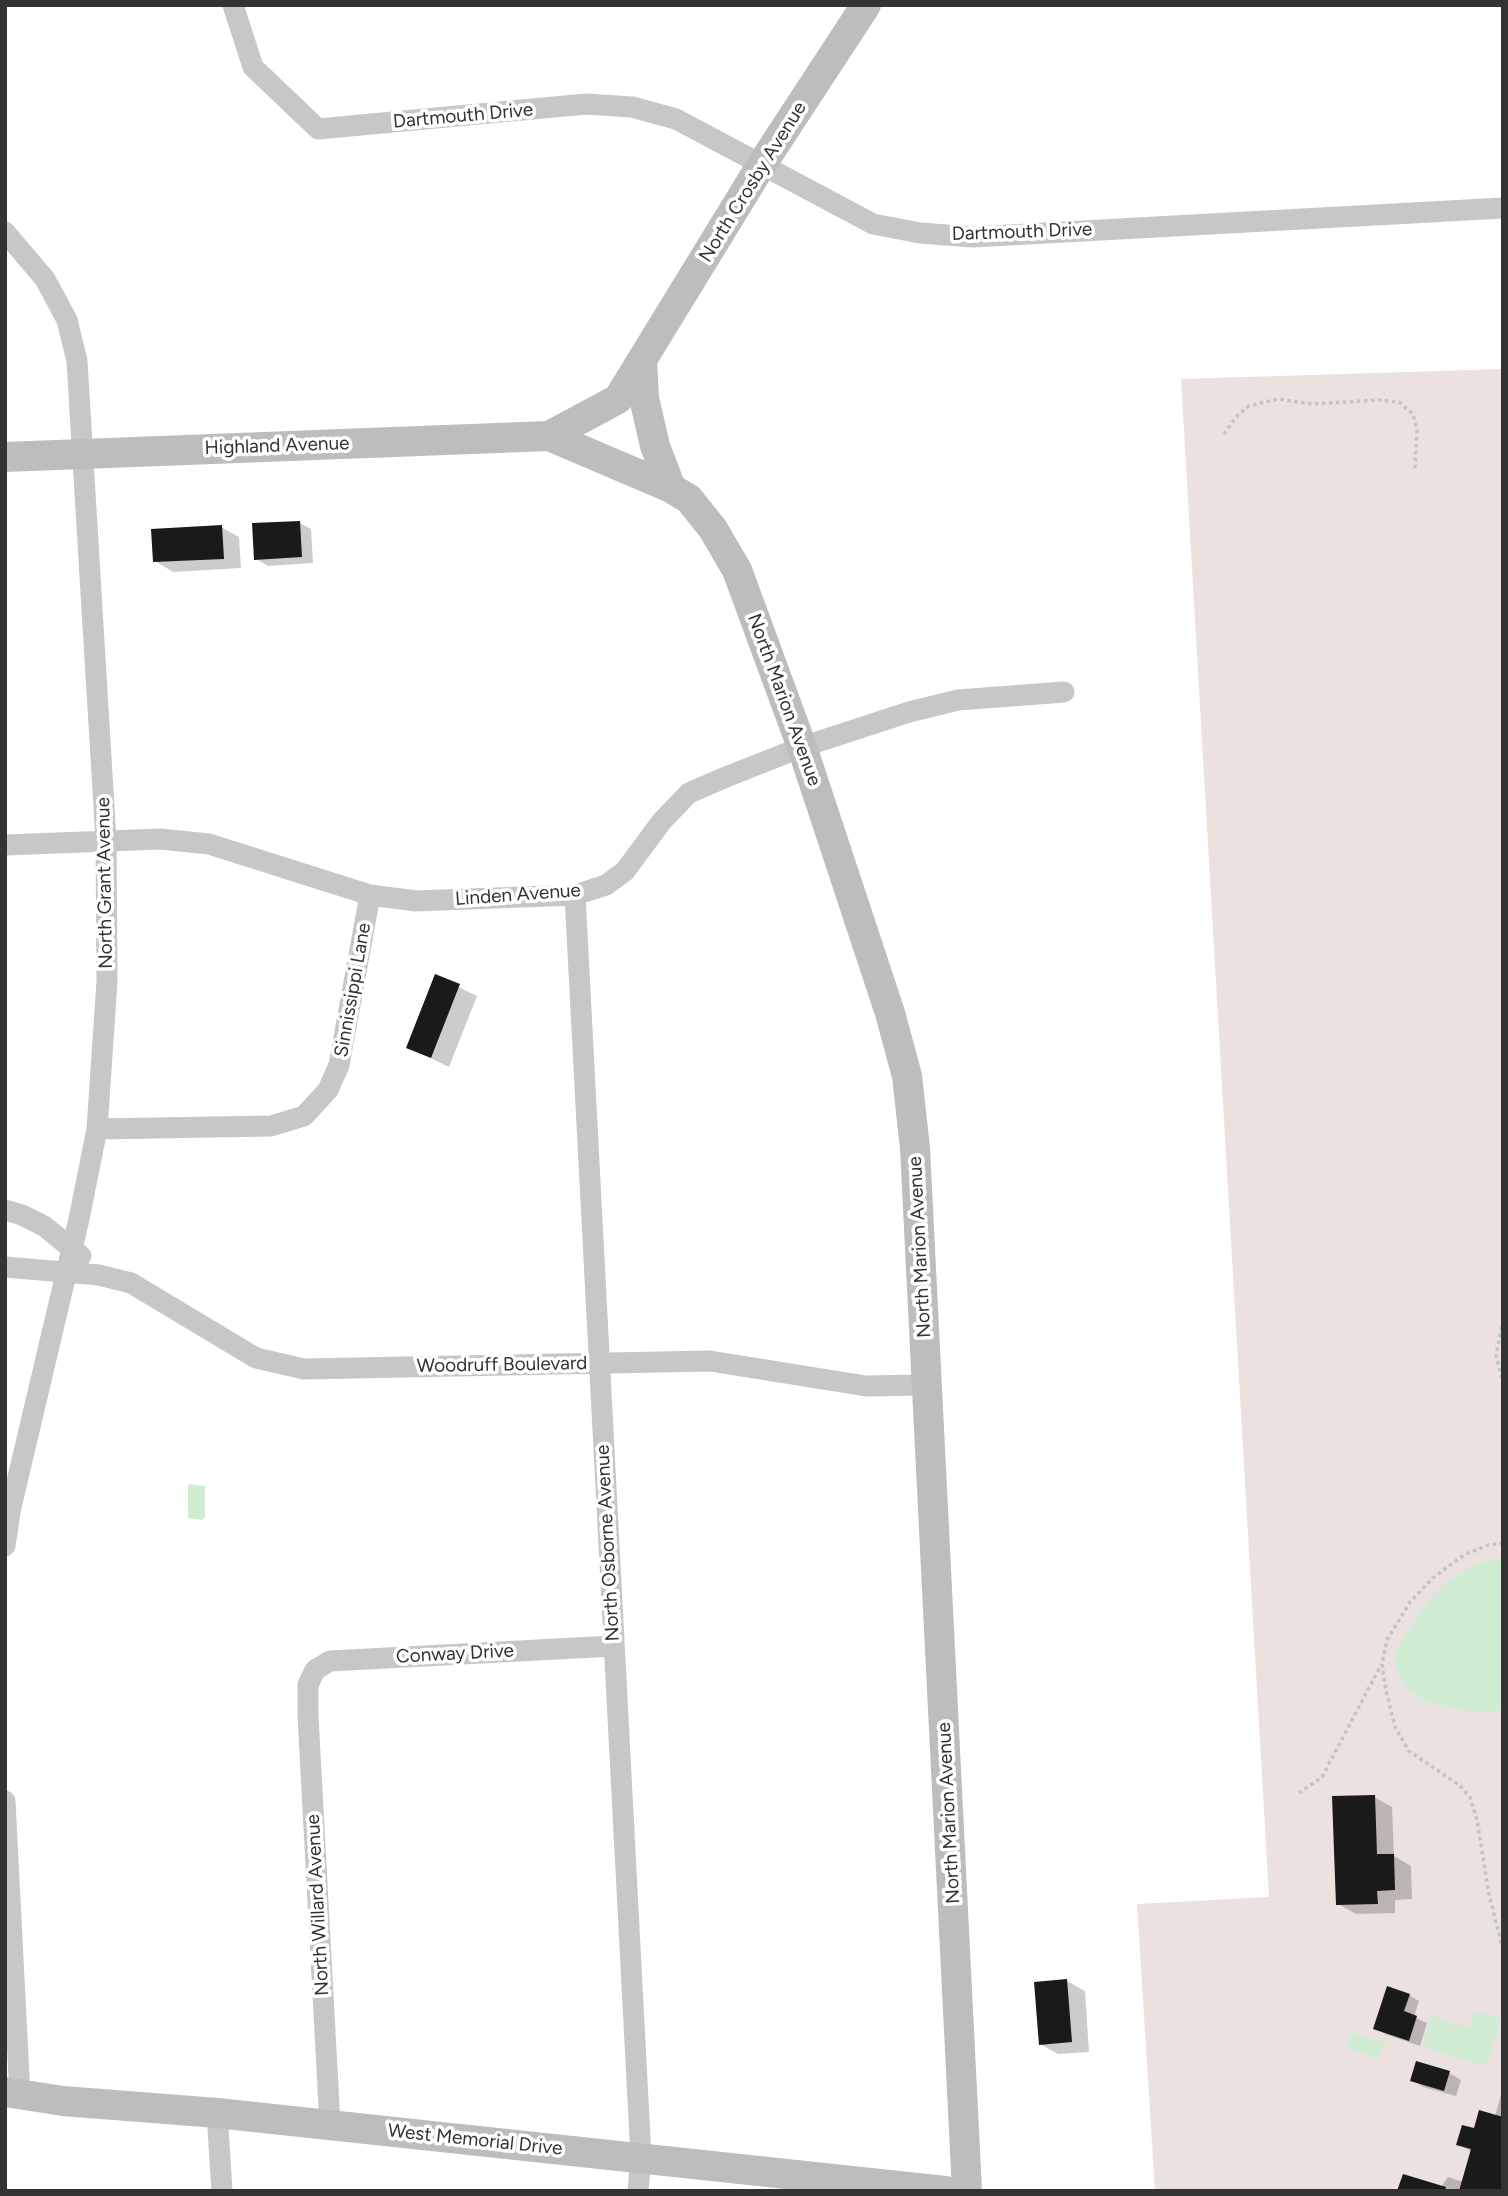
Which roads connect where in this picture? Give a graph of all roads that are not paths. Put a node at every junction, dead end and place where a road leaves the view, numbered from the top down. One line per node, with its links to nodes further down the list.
1 (233, 5): 3 (street, Dartmouth Drive)
2 (866, 5): 3 (street, North Crosby Avenue)
3 (762, 164): 4 (street, Dartmouth Drive); 6 (street, North Crosby Avenue)
4 (1503, 208)
5 (5, 232): 8 (street, North Grant Avenue)
6 (642, 359): 7 (street, North Crosby Avenue); 10 (street)
7 (549, 436): 8 (street, Highland Avenue); 10 (street, North Marion Avenue)
8 (82, 453): 9 (street, Highland Avenue); 13 (street, North Grant Avenue)
9 (5, 457)
10 (671, 488): 12 (street, North Marion Avenue)
11 (1064, 692): 12 (street, Linden Avenue)
12 (802, 747): 16 (street, Linden Avenue); 24 (street, North Marion Avenue)
13 (106, 840): 14 (street, Linden Avenue); 15 (street, Linden Avenue); 17 (street, North Grant Avenue)
14 (5, 845)
15 (370, 895): 16 (street, Linden Avenue); 17 (street, Sinnissippi Lane)
16 (575, 895): 23 (street, North Osborne Avenue)
17 (97, 1129): 19 (street, North Grant Avenue)
18 (5, 1210): 19 (street)
19 (72, 1246): 21 (street, North Grant Avenue); 22 (street)
20 (5, 1267): 21 (street, Woodruff Boulevard)
21 (65, 1273): 22 (street, Woodruff Boulevard); 25 (street, North Grant Avenue)
22 (99, 1275): 23 (street, Woodruff Boulevard)
23 (599, 1363): 24 (street, Woodruff Boulevard); 26 (street, North Osborne Avenue)
24 (926, 1385): 36 (street, North Marion Avenue)
25 (5, 1546)
26 (613, 1646): 27 (street, Conway Drive); 32 (street, North Osborne Avenue)
27 (308, 1685): 31 (street, North Willard Avenue)
28 (5, 1801): 29 (street)
29 (13, 2094): 30 (street, West Memorial Drive)
30 (217, 2113): 31 (street, West Memorial Drive); 33 (street)
31 (330, 2124): 32 (street, West Memorial Drive)
32 (641, 2157): 34 (street, North Osborne Avenue); 35 (street, West Memorial Drive)
33 (222, 2191)
34 (638, 2191)
35 (945, 2191)
36 (967, 2191)

